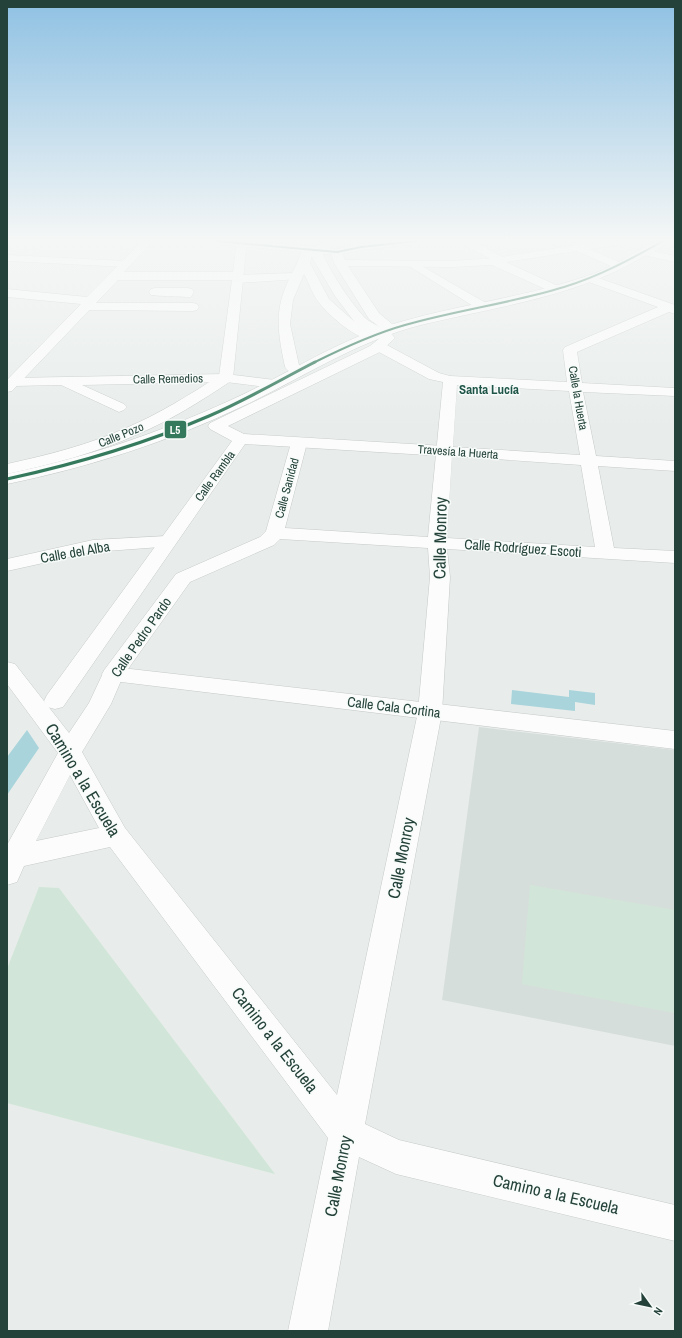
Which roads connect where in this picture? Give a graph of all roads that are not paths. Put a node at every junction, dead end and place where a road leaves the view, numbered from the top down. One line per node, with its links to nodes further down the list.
1 (84, 303): 11 (street)
2 (188, 303): 11 (street)
3 (235, 303): 15 (street)
4 (287, 303): 14 (street)
5 (327, 303): 13 (street)
6 (347, 303): 13 (street)
7 (367, 303): 13 (street)
8 (478, 303): 12 (street)
9 (493, 303): 12 (street)
10 (668, 303): 20 (street, Calle la Huerta)
11 (88, 304): 19 (street)
12 (482, 306): 13 (street)
13 (381, 336): 14 (street); 16 (street); 23 (street, Calle Rambla)
14 (298, 370): 18 (street)
15 (226, 378): 17 (street, Calle Remedios); 18 (street, Calle Remedios); 28 (street, Calle Pozo)
16 (450, 380): 20 (street); 25 (street, Calle Monroy)
17 (62, 381): 19 (street, Calle Remedios); 22 (street, Calle Remedios)
18 (275, 384): 29 (street)
19 (10, 385)
20 (576, 387): 21 (street); 26 (street, Calle la Huerta)
21 (675, 392)
22 (119, 407)
23 (241, 439): 24 (street, Travesía la Huerta); 31 (street, Calle Rambla)
24 (299, 443): 25 (street, Travesía la Huerta); 30 (street, Calle Sanidad)
25 (444, 451): 26 (street, Travesía la Huerta); 32 (street, Calle Monroy)
26 (589, 461): 27 (street, Travesía la Huerta); 33 (street, Calle la Huerta)
27 (675, 466)
28 (7, 469)
29 (7, 479)
30 (275, 532): 32 (street, Calle Rodríguez Escoti); 37 (street, Calle Pedro Pardo)
31 (168, 542): 35 (street, Calle del Alba); 38 (street, Calle Rambla)
32 (437, 543): 33 (street, Calle Rodríguez Escoti); 39 (street, Calle Monroy)
33 (606, 553): 34 (street, Calle Rodríguez Escoti)
34 (675, 558)
35 (7, 565)
36 (7, 669): 41 (street, Camino a la Escuela)
37 (113, 674): 39 (street, Calle Cala Cortina); 41 (street, Calle Pedro Pardo)
38 (55, 701)
39 (430, 712): 40 (street, Calle Cala Cortina); 44 (street, Calle Monroy)
40 (675, 740)
41 (70, 752): 42 (street, Camino a la Escuela); 43 (street, Calle Pedro Pardo)
42 (116, 835): 43 (street); 44 (street, Camino a la Escuela)
43 (11, 865)
44 (346, 1133): 45 (street, Camino a la Escuela); 46 (street, Calle Monroy)
45 (675, 1223)
46 (308, 1331)

